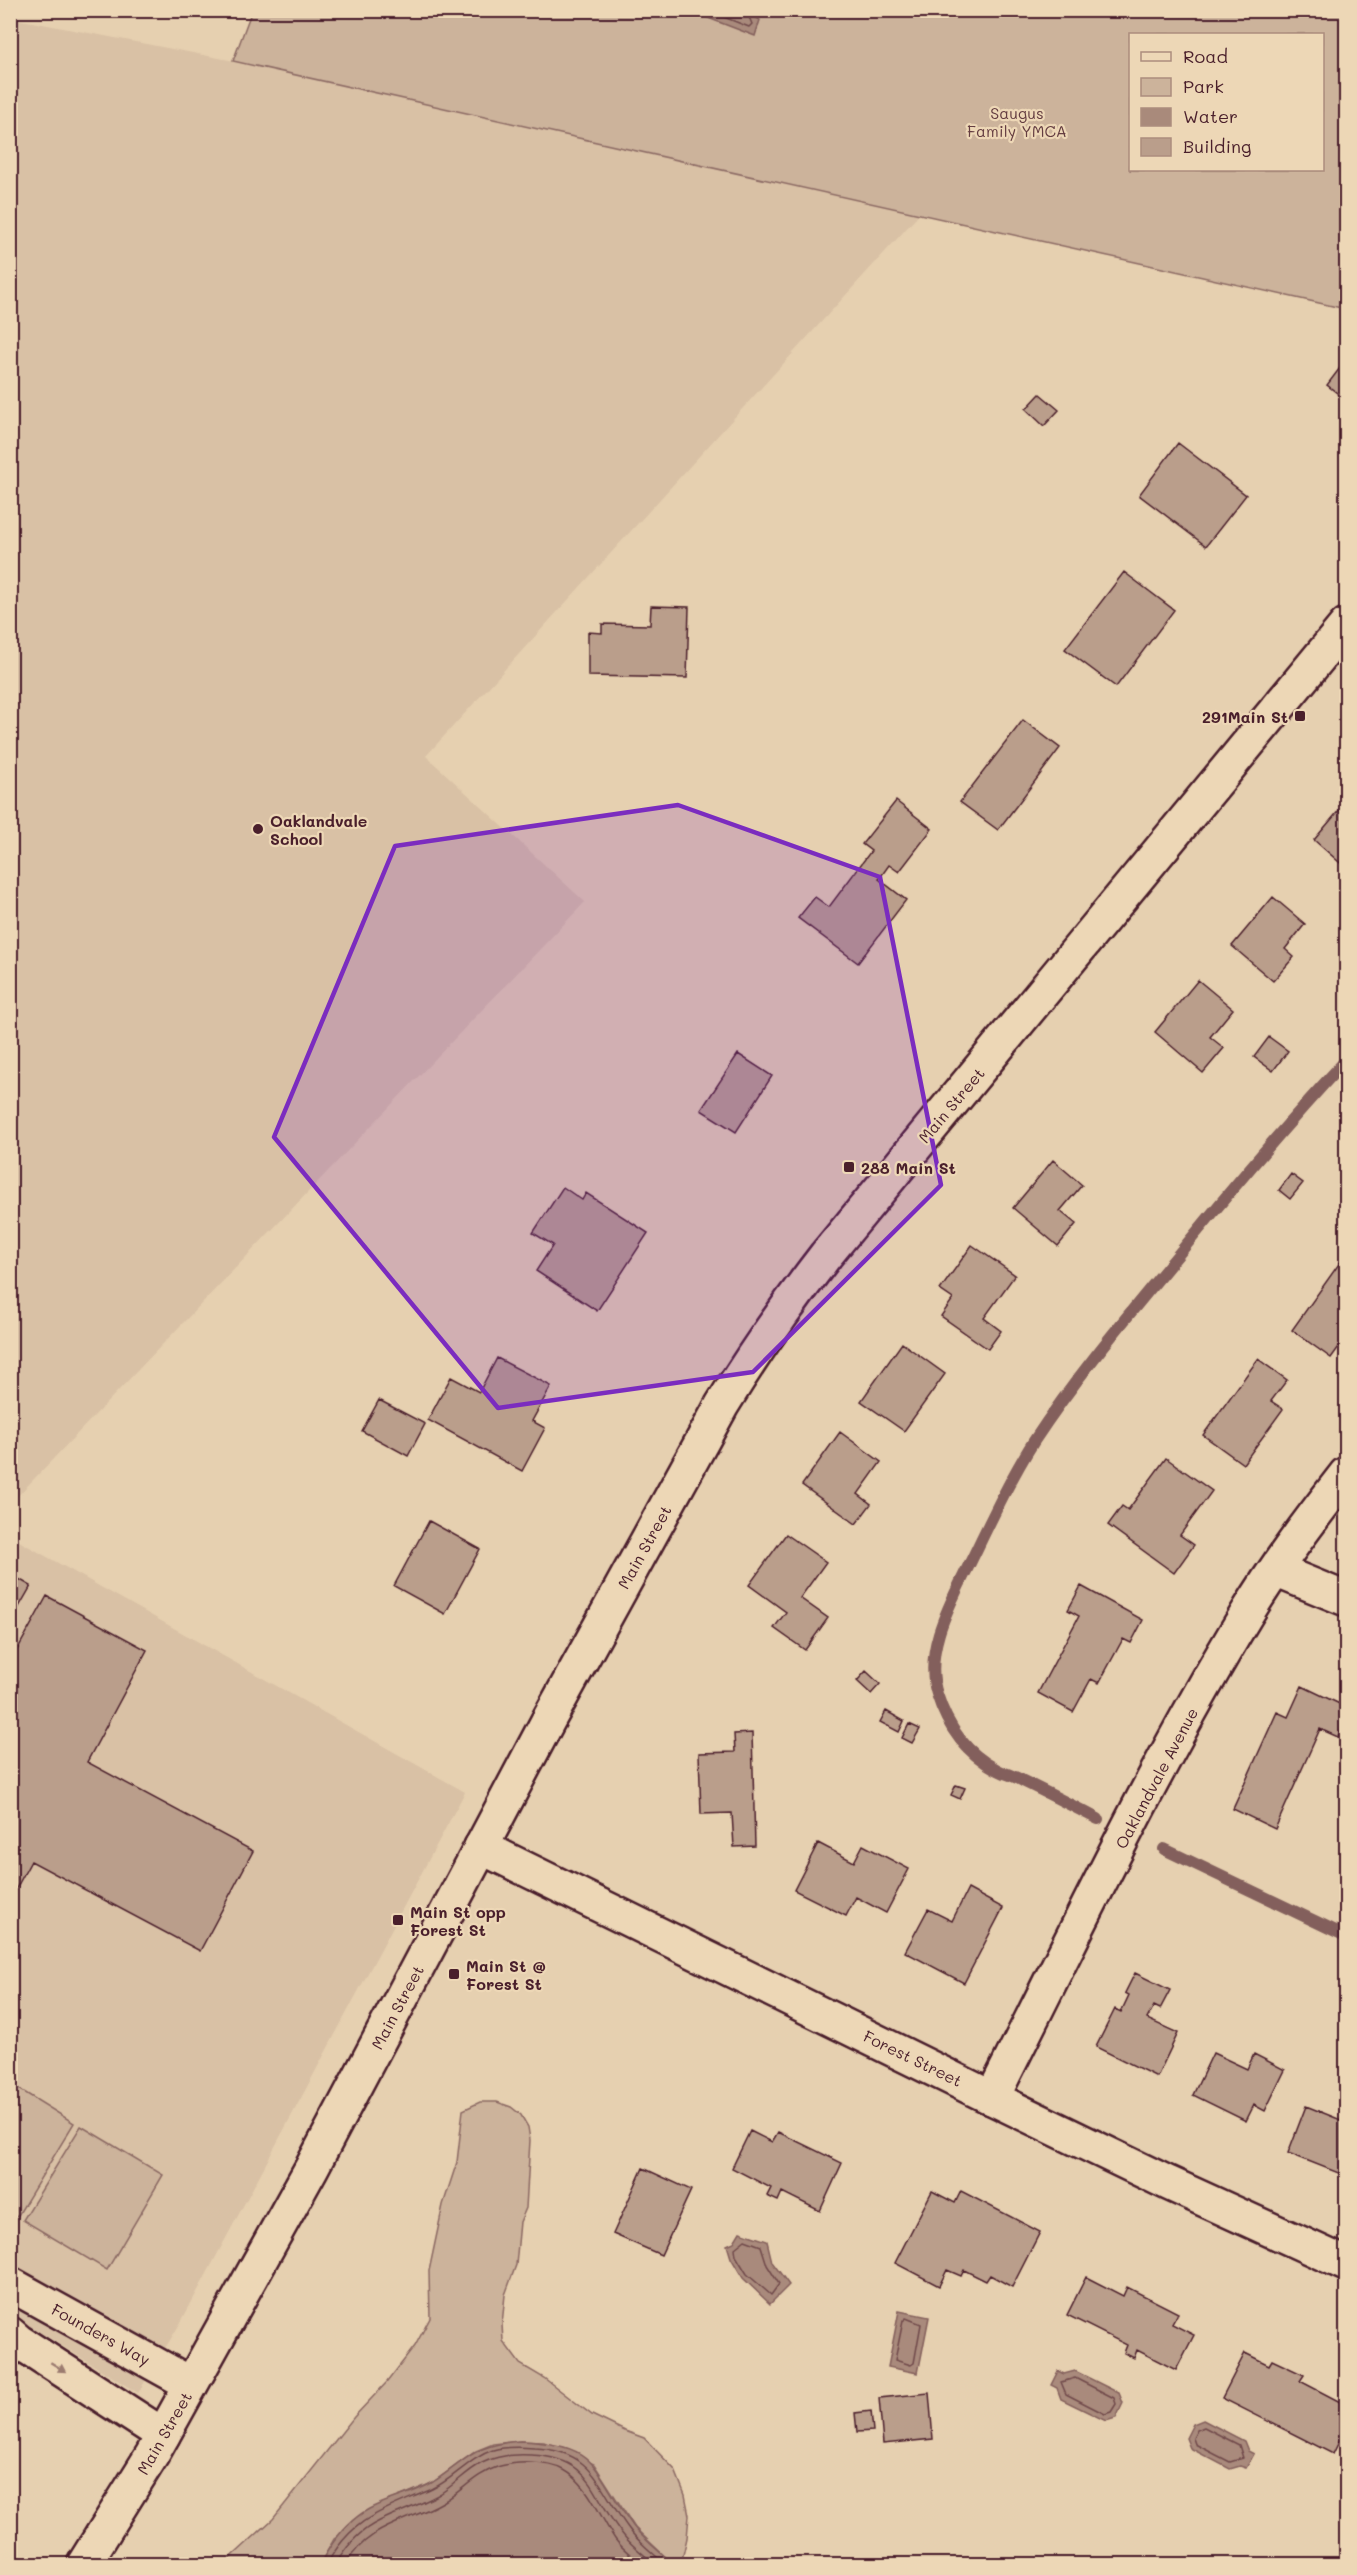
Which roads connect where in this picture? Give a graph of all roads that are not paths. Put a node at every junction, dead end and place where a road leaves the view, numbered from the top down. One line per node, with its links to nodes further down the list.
1 (1347, 625): 5 (main road, Main Street)
2 (1347, 1474): 3 (main road, Oaklandvale Avenue)
3 (1275, 1570): 4 (main road); 6 (main road, Oaklandvale Avenue)
4 (1347, 1599)
5 (482, 1846): 6 (main road, Forest Street); 10 (main road, Main Street)
6 (992, 2098): 7 (main road, Forest Street)
7 (1347, 2264)
8 (10, 2284): 10 (main road, Founders Way)
9 (10, 2334): 11 (main road, one-way to 11)
10 (191, 2384): 11 (main road, Main Street)
11 (163, 2435): 12 (main road, Main Street)
12 (84, 2565)

